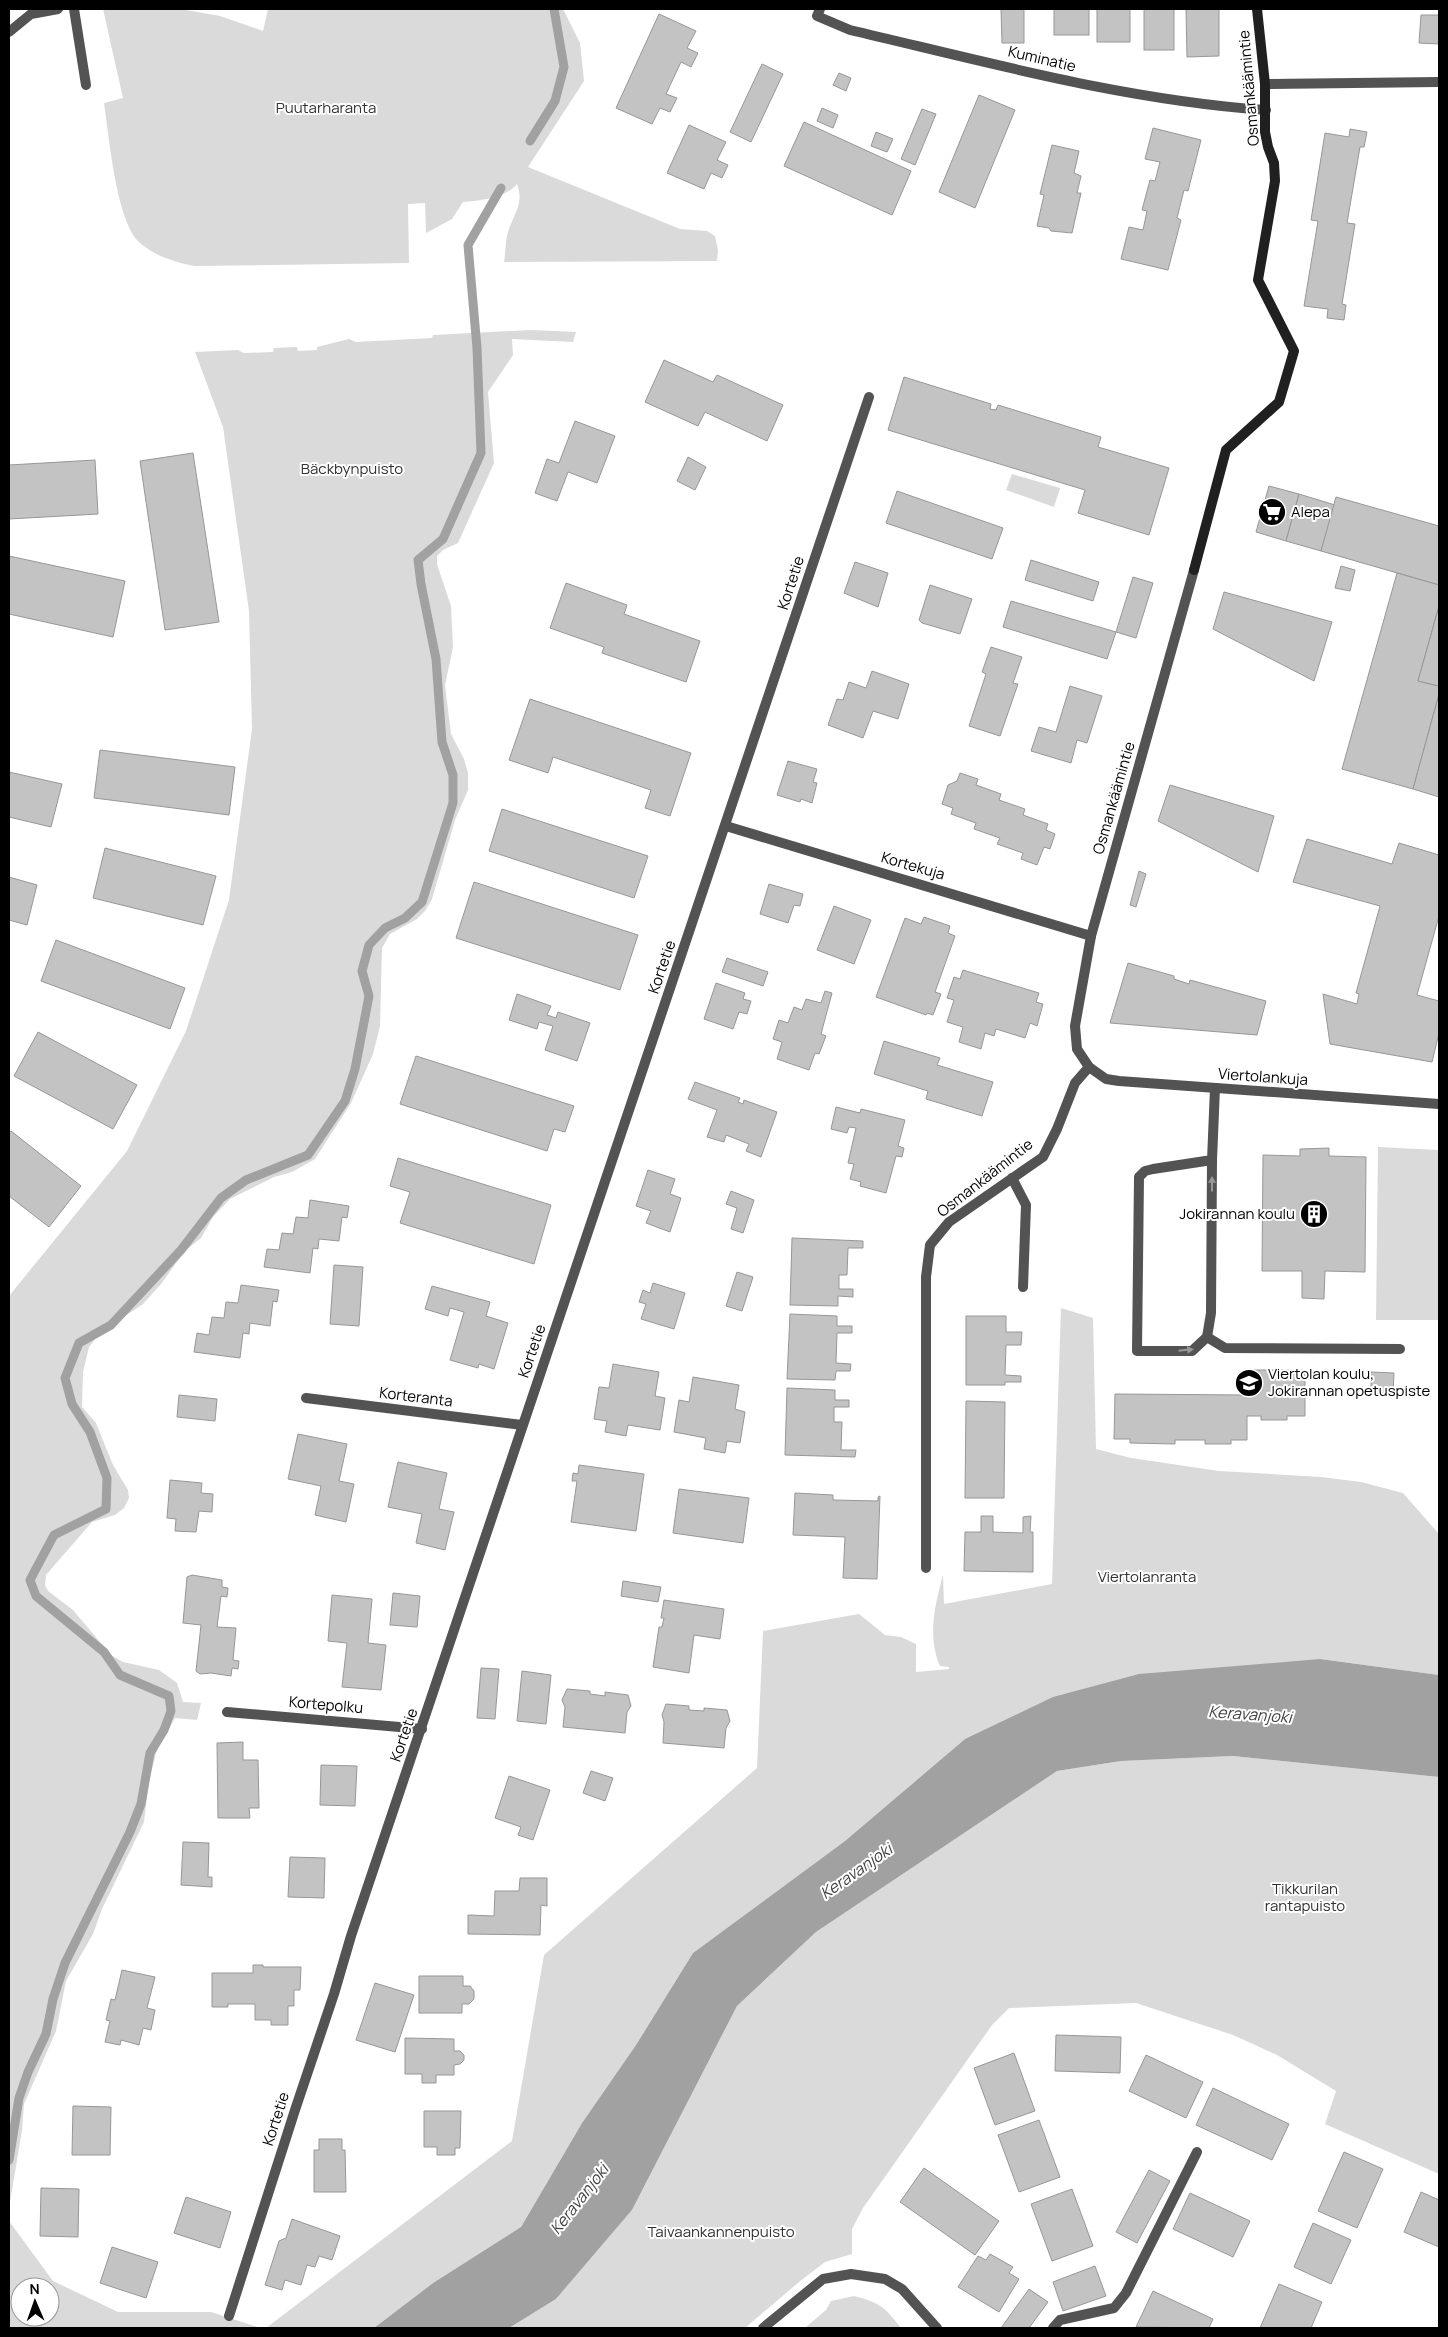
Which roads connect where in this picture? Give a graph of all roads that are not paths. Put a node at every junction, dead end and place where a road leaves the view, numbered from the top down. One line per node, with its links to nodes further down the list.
1 (58, 9): 5 (street)
2 (74, 9): 8 (street)
3 (1257, 9): 7 (street, Osmankäämintie)
4 (819, 13): 9 (street, Kuminatie)
5 (9, 32)
6 (1439, 82): 7 (street)
7 (1265, 84): 9 (street, Osmankäämintie)
8 (86, 85)
9 (1266, 110): 12 (street, Osmankäämintie)
10 (869, 398): 11 (street, Kortetie)
11 (726, 826): 12 (street, Kortekuja); 22 (street, Kortetie)
12 (1091, 936): 13 (street, Osmankäämintie)
13 (1089, 1067): 14 (street, Viertolankuja); 17 (street, Osmankäämintie)
14 (1215, 1088): 15 (street, Viertolankuja); 16 (street)
15 (1439, 1104)
16 (1212, 1160): 19 (street, one-way to 16); 19 (street, one-way to 19)
17 (1012, 1178): 18 (street); 23 (street, Osmankäämintie)
18 (1023, 1287)
19 (1207, 1337): 20 (street)
20 (1400, 1349)
21 (306, 1398): 22 (street, Korteranta)
22 (522, 1425): 25 (street, Kortetie)
23 (926, 1568)
24 (227, 1712): 25 (street, Kortepolku)
25 (422, 1729): 27 (street, Kortetie)
26 (1198, 2152): 30 (street)
27 (229, 2316)
28 (763, 2328): 29 (street)
29 (937, 2328)
30 (1053, 2328)

